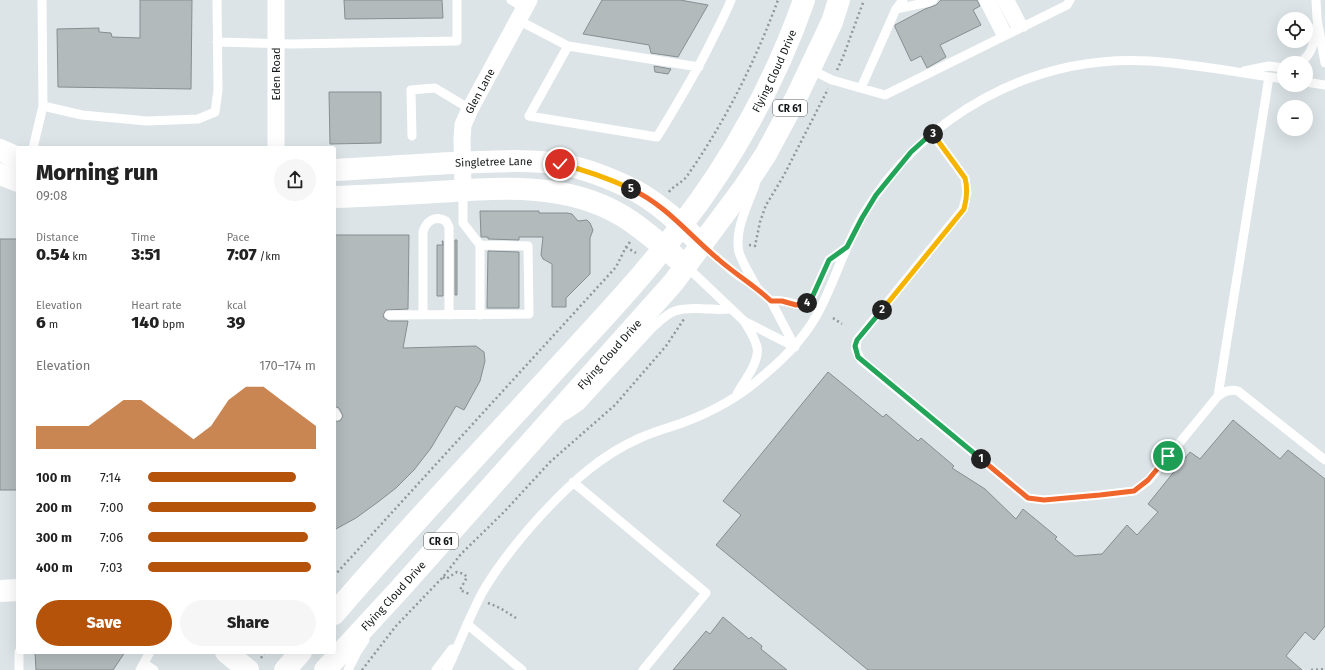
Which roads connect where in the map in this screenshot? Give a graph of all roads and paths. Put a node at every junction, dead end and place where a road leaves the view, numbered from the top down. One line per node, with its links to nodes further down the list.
1 (42, 0): 38 (lane)
2 (217, 0): 24 (lane)
3 (276, 0): 25 (street, Eden Road)
4 (457, 0): 25 (lane)
5 (730, 0): 29 (lane)
6 (778, 0): 53 (path)
7 (804, 0): 55 (main road, Flying Cloud Drive / CR 61)
8 (839, 0): 21 (main road, Flying Cloud Drive / CR 61)
9 (850, 0): 21 (main road)
10 (902, 0): 19 (lane)
11 (933, 0): 19 (lane)
12 (983, 0): 23 (lane)
13 (991, 0): 23 (lane)
14 (1001, 0): 22 (lane)
15 (1010, 0): 22 (lane)
16 (1070, 0): 22 (lane)
17 (1316, 0): 20 (lane)
18 (520, 7): 26 (lane); 39 (street, Glen Lane)
19 (896, 9): 37 (lane)
20 (1317, 19): 27 (lane); 28 (lane)
21 (832, 22): 31 (main road, Flying Cloud Drive / CR 61)
22 (1020, 28): 23 (lane)
23 (1005, 36): 37 (lane)
24 (217, 42): 25 (lane); 38 (lane)
25 (276, 44): 43 (street, Eden Road)
26 (568, 46): 29 (lane); 29 (lane)
27 (1307, 56)
28 (1325, 63)
29 (699, 67)
30 (1277, 67): 32 (lane)
31 (810, 69): 37 (lane); 45 (main road, Flying Cloud Drive / CR 61)
32 (1236, 72): 33 (lane); 40 (lane)
33 (1269, 77): 34 (lane); 75 (lane)
34 (1277, 78)
35 (1313, 83): 36 (lane)
36 (1325, 85)
37 (862, 88)
38 (43, 106): 42 (lane)
39 (470, 109): 41 (lane); 47 (street, Glen Lane)
40 (932, 133): 60 (lane); 75 (lane)
41 (412, 136)
42 (33, 146)
43 (276, 146)
44 (0, 150): 46 (main road)
45 (766, 154): 59 (main road, Flying Cloud Drive / CR 61); 63 (lane)
46 (16, 157)
47 (461, 162): 48 (main road, Singletree Lane); 51 (street, Glen Lane); 53 (main road, Singletree Lane)
48 (336, 170)
49 (0, 174): 50 (main road)
50 (16, 180)
51 (462, 190): 52 (main road); 54 (lane); 57 (main road)
52 (336, 197)
53 (661, 207): 55 (main road, Singletree Lane)
54 (463, 223): 56 (lane); 58 (lane)
55 (682, 226): 59 (main road, Singletree Lane); 61 (main road, Flying Cloud Drive / CR 61)
56 (449, 227): 66 (lane); 67 (lane)
57 (641, 229): 61 (main road); 79 (path)
58 (480, 245): 68 (lane); 68 (lane)
59 (702, 245): 62 (main road, Flying Cloud Drive / CR 61); 63 (lane)
60 (847, 247): 64 (lane); 73 (lane)
61 (664, 248): 62 (main road); 83 (main road, Flying Cloud Drive / CR 61)
62 (686, 266): 65 (lane); 76 (main road, Flying Cloud Drive / CR 61)
63 (757, 288): 64 (lane)
64 (771, 301): 73 (lane)
65 (730, 309): 71 (lane); 76 (lane)
66 (423, 315): 67 (lane); 69 (lane)
67 (449, 315): 68 (lane)
68 (480, 315)
69 (389, 316)
70 (834, 318): 72 (path)
71 (744, 322): 73 (lane); 74 (lane)
72 (842, 324)
73 (795, 347): 74 (lane)
74 (736, 396): 78 (lane)
75 (1218, 396): 77 (lane)
76 (539, 433): 82 (main road, Flying Cloud Drive / CR 61)
77 (1325, 460)
78 (573, 482): 84 (lane); 101 (lane)
79 (336, 574)
80 (16, 590): 81 (main road)
81 (0, 591)
82 (398, 591): 96 (main road, Flying Cloud Drive / CR 61); 97 (lane)
83 (336, 612)
84 (468, 624): 85 (lane); 100 (lane)
85 (462, 637): 98 (lane); 99 (lane)
86 (19, 654): 92 (lane)
87 (149, 654): 90 (lane)
88 (228, 654): 94 (main road)
89 (299, 654): 95 (main road)
90 (143, 667): 93 (lane)
91 (1325, 669): 102 (path)
92 (19, 670)
93 (154, 670)
94 (248, 670)
95 (285, 670)
96 (324, 670)
97 (348, 670)
98 (436, 670)
99 (448, 670)
100 (522, 670)
101 (643, 670)
102 (1311, 670)

